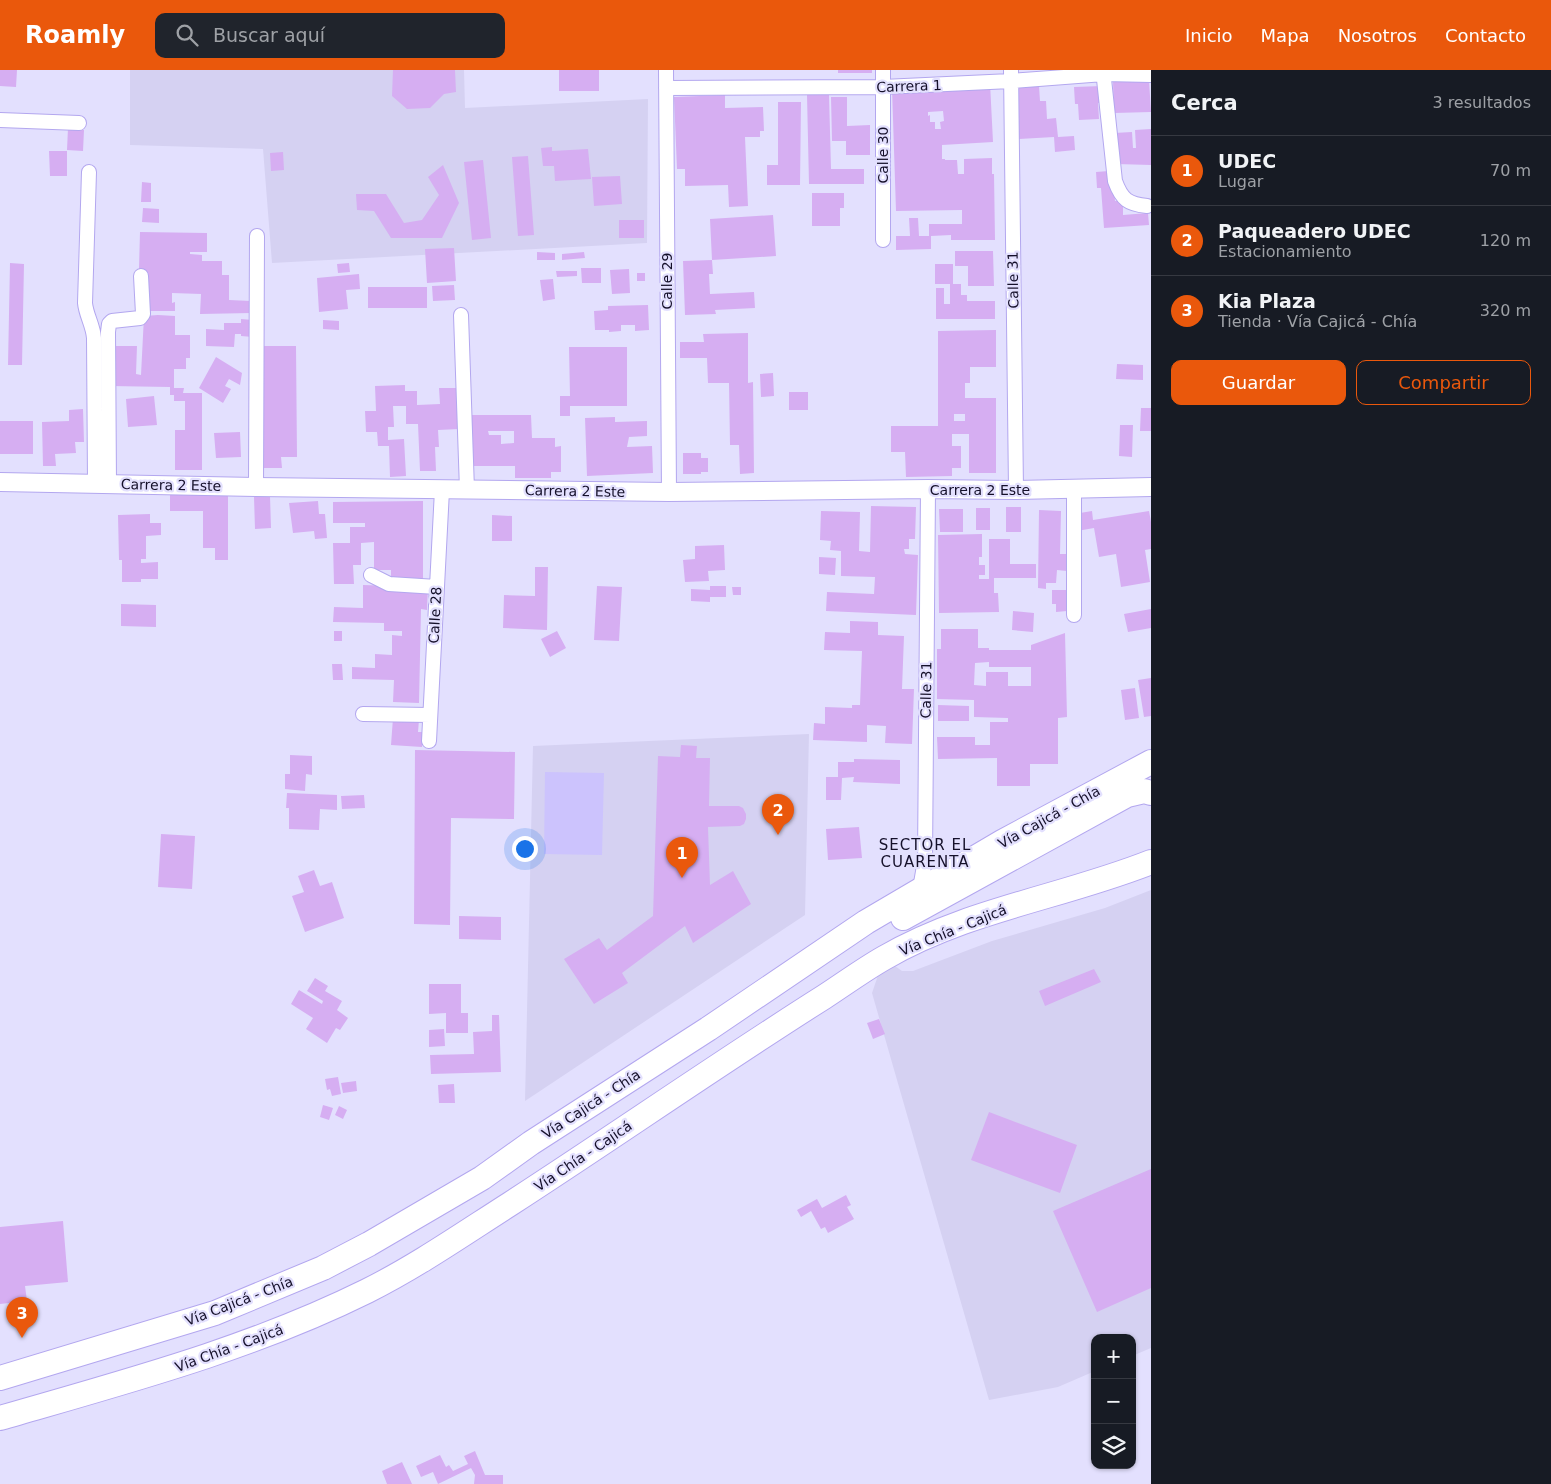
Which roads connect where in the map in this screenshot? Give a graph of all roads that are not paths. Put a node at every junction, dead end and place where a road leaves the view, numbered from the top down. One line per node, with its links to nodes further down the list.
1 (666, 70): 7 (street, Calle 29)
2 (883, 70): 6 (street, Calle 30)
3 (1104, 72): 4 (street, Carrera 1); 5 (street, Carrera 1); 11 (street)
4 (1011, 76): 6 (street, Carrera 1); 24 (street, Calle 31)
5 (1151, 76)
6 (883, 87): 7 (street, Carrera 1); 13 (street, Calle 30)
7 (666, 88): 25 (street, Calle 29)
8 (0, 120): 9 (street)
9 (79, 123)
10 (89, 172): 17 (street)
11 (1147, 206)
12 (257, 236): 18 (street)
13 (883, 240)
14 (141, 276): 17 (street)
15 (461, 315): 23 (street)
16 (0, 482): 17 (street, Carrera 2 Este)
17 (102, 484): 18 (street, Carrera 2 Este)
18 (256, 487): 22 (street, Carrera 2 Este)
19 (1151, 487): 21 (street, Carrera 2 Este)
20 (928, 489): 24 (street, Carrera 2 Este); 25 (street, Carrera 2 Este); 37 (street, Calle 31)
21 (1074, 489): 24 (street, Carrera 2 Este); 28 (street)
22 (442, 490): 23 (street, Carrera 2 Este); 27 (street, Calle 28)
23 (467, 490): 25 (street, Carrera 2 Este)
24 (1016, 490)
25 (669, 492)
26 (371, 575): 27 (street)
27 (437, 587): 30 (street, Calle 28)
28 (1074, 615)
29 (363, 714): 30 (street)
30 (430, 715): 31 (street, Calle 28)
31 (429, 741)
32 (1151, 762): 37 (highway, Vía Cajicá - Chía)
33 (1151, 793): 38 (highway)
34 (1151, 847): 36 (highway)
35 (1151, 862): 36 (highway, Vía Chía - Cajicá)
36 (1073, 888): 40 (highway, Vía Chía - Cajicá)
37 (920, 889): 38 (highway, Vía Cajicá - Chía)
38 (866, 922): 39 (highway, Vía Cajicá - Chía)
39 (0, 1378)
40 (0, 1418)

